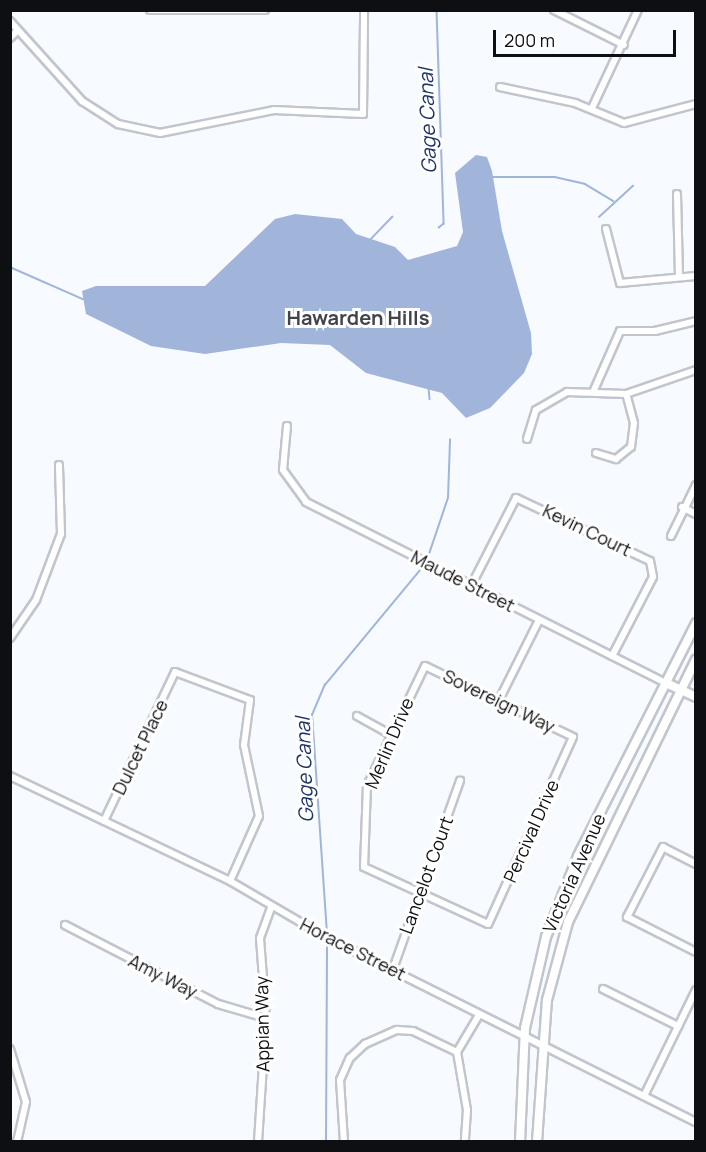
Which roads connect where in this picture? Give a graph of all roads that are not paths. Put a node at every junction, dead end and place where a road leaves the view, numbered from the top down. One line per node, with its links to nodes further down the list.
1 (150, 10): 2 (street)
2 (266, 10)
3 (364, 10): 7 (street)
4 (554, 10): 9 (street)
5 (638, 10): 9 (street)
6 (10, 21): 7 (street)
7 (17, 31): 8 (street)
8 (10, 38)
9 (624, 45): 12 (street)
10 (500, 87): 12 (street)
11 (696, 104): 12 (street)
12 (592, 108)
13 (677, 194): 16 (street)
14 (606, 229): 16 (street)
15 (696, 276): 16 (street)
16 (679, 277)
17 (696, 321): 19 (street)
18 (696, 370): 20 (street)
19 (594, 390): 20 (street); 22 (street)
20 (626, 394): 23 (street)
21 (287, 426): 29 (street, Maude Street)
22 (527, 439)
23 (596, 453)
24 (59, 465): 32 (street)
25 (696, 485): 26 (street)
26 (682, 507): 27 (street); 28 (street)
27 (696, 514)
28 (671, 536)
29 (471, 586): 30 (street, Maude Street); 33 (street, Kevin Court)
30 (539, 620): 33 (street, Maude Street); 39 (street)
31 (696, 623): 36 (main road, Victoria Avenue)
32 (10, 638)
33 (612, 656): 36 (street, Maude Street)
34 (696, 660): 37 (main road, Victoria Avenue)
35 (425, 666): 39 (street, Sovereign Way); 41 (street, Merlin Drive)
36 (666, 682): 37 (street, Maude Street); 59 (main road, Victoria Avenue)
37 (680, 689): 38 (street, Maude Street); 60 (main road, Victoria Avenue)
38 (696, 697)
39 (499, 700): 42 (street, Sovereign Way)
40 (357, 716): 41 (street)
41 (389, 734): 48 (street, Merlin Drive)
42 (573, 737): 50 (street, Percival Drive)
43 (10, 776): 45 (street, Horace Street)
44 (460, 781): 48 (street, Lancelot Court)
45 (104, 821): 47 (street, Horace Street); 47 (street, Dulcet Place)
46 (696, 864): 52 (street)
47 (230, 881): 49 (street, Horace Street)
48 (418, 893): 50 (street, Merlin Drive); 53 (street, Lancelot Court)
49 (271, 908): 53 (street, Horace Street); 57 (street, Appian Way)
50 (488, 924)
51 (64, 925): 57 (street, Amy Way)
52 (696, 952)
53 (393, 969): 56 (street, Horace Street)
54 (603, 988): 58 (street)
55 (696, 990): 58 (street)
56 (479, 1015): 59 (street, Horace Street); 62 (street)
57 (266, 1018): 66 (street, Appian Way)
58 (678, 1026): 63 (street)
59 (525, 1036): 60 (street, Horace Street); 69 (main road, Victoria Avenue)
60 (541, 1045): 63 (street, Horace Street); 70 (main road, Victoria Avenue)
61 (10, 1049): 65 (street)
62 (458, 1053): 67 (street); 68 (street)
63 (644, 1096): 64 (street, Horace Street)
64 (696, 1122)
65 (17, 1142)
66 (258, 1142)
67 (344, 1142)
68 (465, 1142)
69 (520, 1142)
70 (537, 1142)

